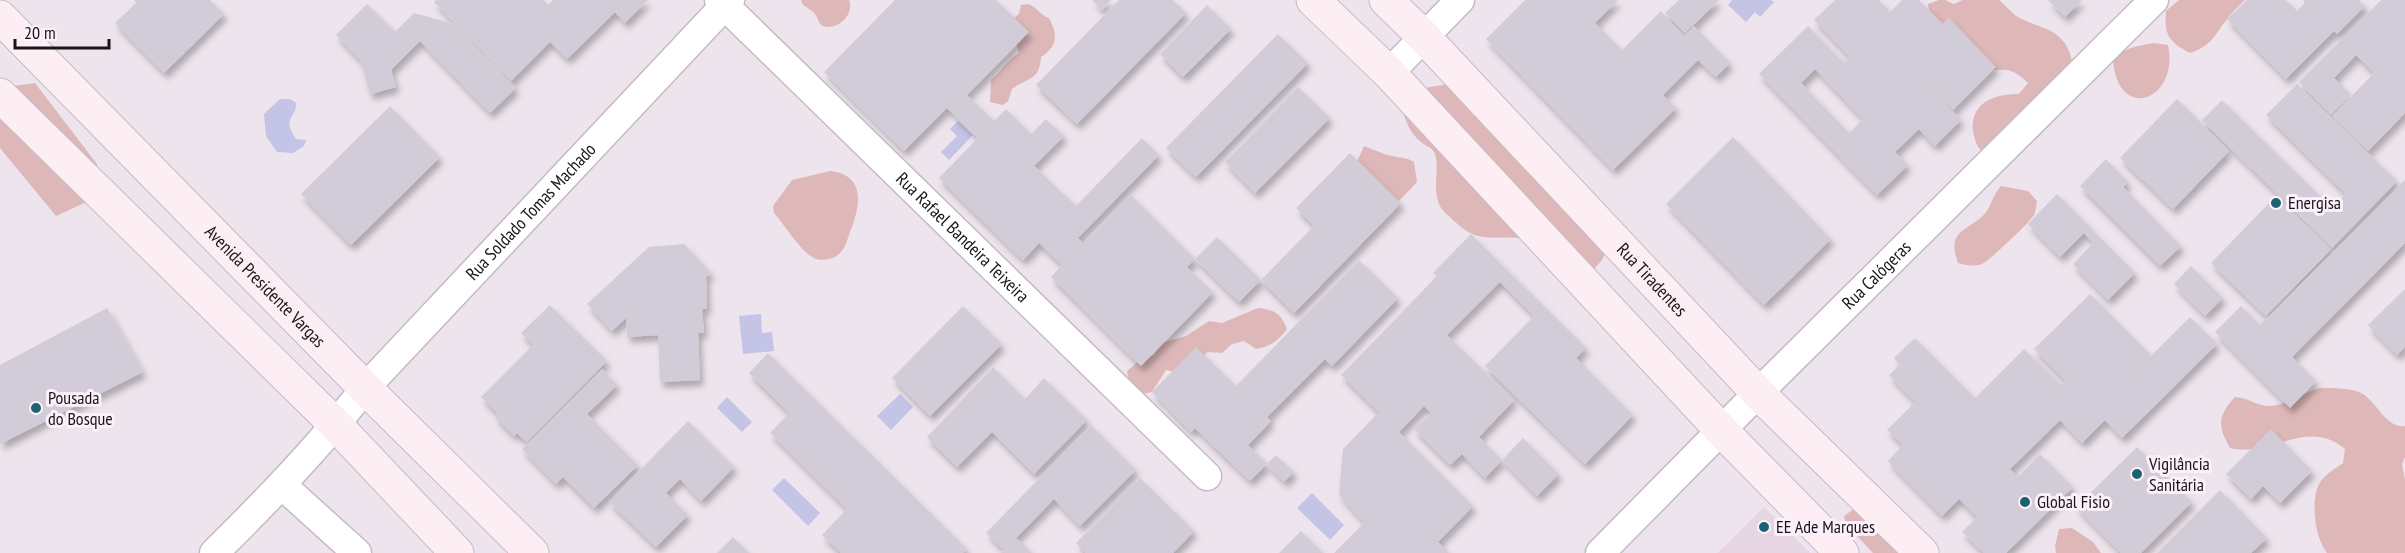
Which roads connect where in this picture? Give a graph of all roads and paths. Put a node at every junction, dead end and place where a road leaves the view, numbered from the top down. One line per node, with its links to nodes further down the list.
1 (1313, 0): 8 (main road)
2 (1386, 0): 7 (main road, Rua Tiradentes)
3 (1460, 0): 7 (street)
4 (2154, 0): 11 (street, Rua Calógeras)
5 (725, 2): 10 (street, Rua Soldado Tomas Machado); 14 (street, Rua Rafael Bandeira Teixeira)
6 (0, 17): 10 (main road, Avenida Presidente Vargas)
7 (1423, 36): 8 (street); 11 (main road, Rua Tiradentes)
8 (1389, 73): 13 (main road)
9 (0, 95): 12 (main road)
10 (365, 388): 12 (street, Rua Soldado Tomas Machado); 19 (main road, Avenida Presidente Vargas)
11 (1758, 393): 13 (street, Rua Calógeras); 22 (main road, Rua Tiradentes)
12 (336, 426): 15 (street, Rua Soldado Tomas Machado); 18 (main road)
13 (1722, 431): 20 (street, Rua Calógeras); 21 (main road)
14 (1207, 476)
15 (283, 486): 16 (street, Rua Soldado Tomas Machado); 17 (street)
16 (214, 553)
17 (357, 553)
18 (457, 553)
19 (532, 553)
20 (1600, 553)
21 (1842, 553)
22 (1922, 553)

